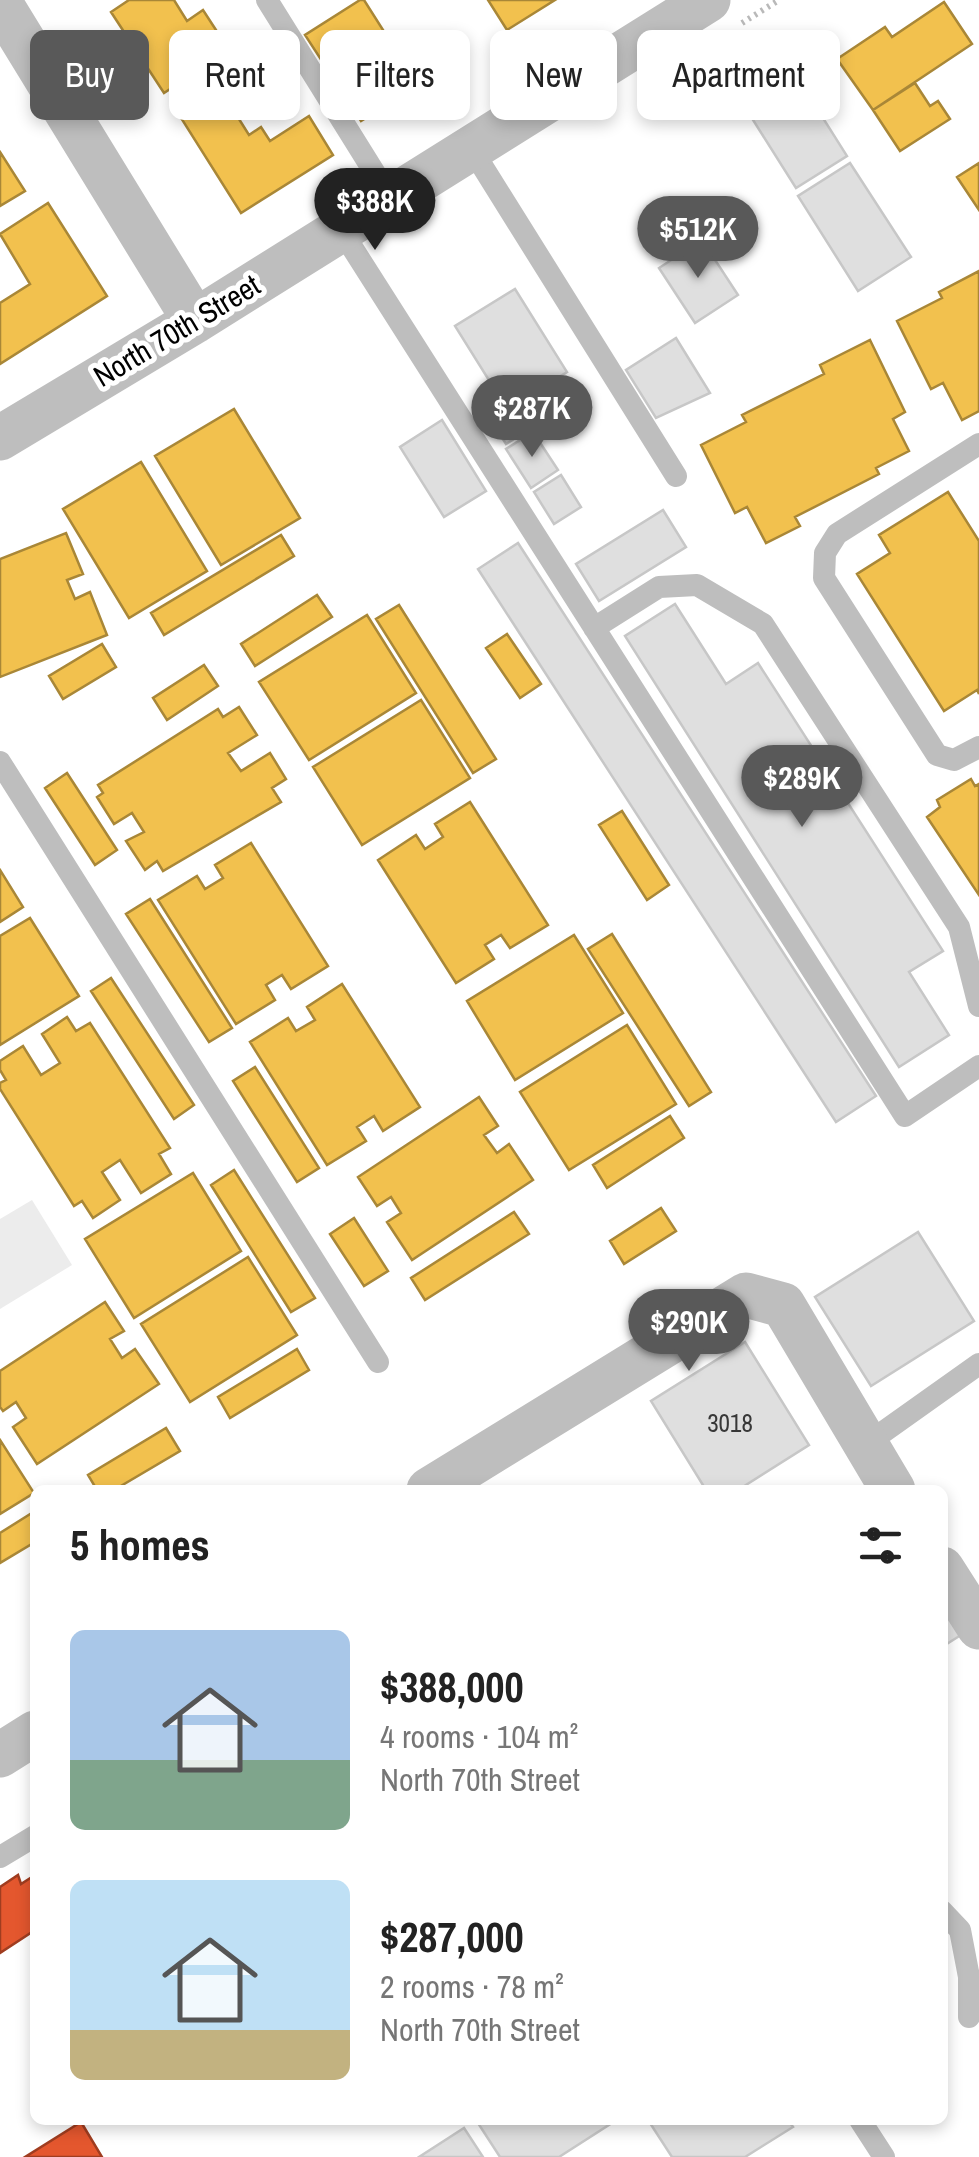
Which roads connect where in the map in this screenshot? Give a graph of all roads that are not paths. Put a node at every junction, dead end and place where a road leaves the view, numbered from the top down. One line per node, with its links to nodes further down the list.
1 (267, 0): 5 (lane)
2 (708, 0): 4 (street, North 70th Street)
3 (0, 3): 7 (street)
4 (472, 148): 5 (street, North 70th Street); 10 (lane)
5 (391, 198): 6 (street, North 70th Street)
6 (341, 230): 7 (street, North 70th Street); 11 (lane)
7 (195, 321): 8 (street, North 70th Street)
8 (1, 436)
9 (979, 444): 12 (lane)
10 (676, 476)
11 (594, 628): 14 (lane); 15 (lane)
12 (979, 747)
13 (0, 762): 16 (lane)
14 (979, 1006)
15 (979, 1066)
16 (378, 1362)
17 (979, 1364): 18 (lane)
18 (866, 1445): 19 (street); 20 (street)
19 (437, 1485)
20 (890, 1485)
21 (948, 1578): 22 (street)
22 (979, 1627)
23 (30, 1736): 24 (street)
24 (0, 1755)
25 (30, 1839): 26 (lane)
26 (0, 1858)
27 (948, 1917): 28 (lane)
28 (974, 1993)
29 (863, 2125): 30 (lane)
30 (884, 2157)

